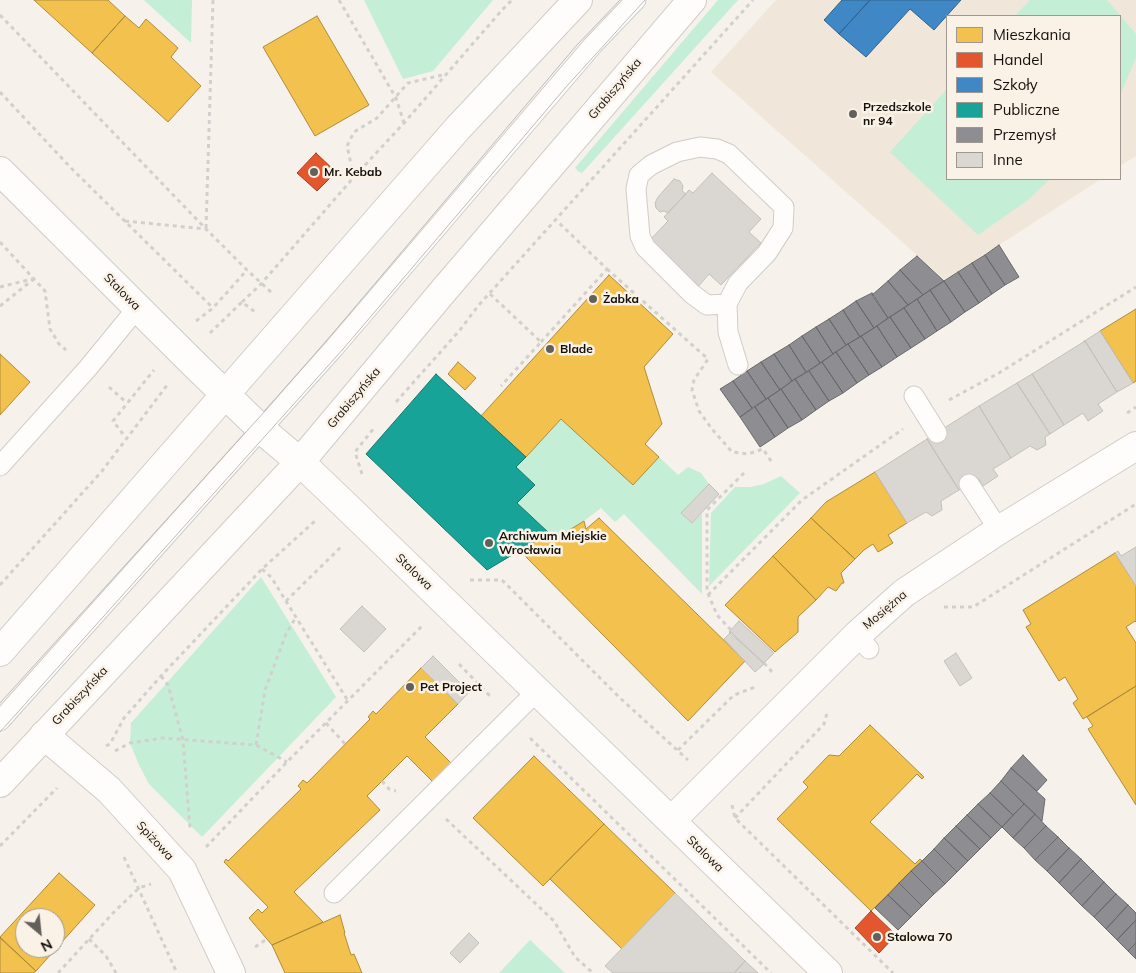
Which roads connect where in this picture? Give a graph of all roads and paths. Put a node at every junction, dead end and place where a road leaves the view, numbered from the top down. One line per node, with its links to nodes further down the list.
1 (213, 0): 17 (path)
2 (339, 0): 11 (path)
3 (512, 0): 9 (path)
4 (578, 0): 40 (street)
5 (636, 0): 45 (lane)
6 (692, 0): 49 (street, Grabiszyńska)
7 (753, 0): 15 (path)
8 (0, 15): 17 (path)
9 (448, 74): 11 (path); 12 (path)
10 (0, 92): 16 (path)
11 (396, 98): 12 (path); 14 (path)
12 (404, 123): 14 (path)
13 (0, 171): 28 (street, Stalowa)
14 (354, 177): 22 (path)
15 (556, 220): 19 (path); 24 (path)
16 (125, 221): 17 (path); 29 (path)
17 (206, 229): 20 (path)
18 (0, 242): 21 (path)
19 (607, 269): 33 (path); 50 (path)
20 (247, 270): 22 (path); 29 (path)
21 (34, 278): 23 (path); 27 (path); 34 (path)
22 (261, 284): 25 (path)
23 (0, 287)
24 (490, 294): 33 (path); 43 (path)
25 (242, 302): 30 (path); 32 (path)
26 (727, 304): 26 (lane); 35 (lane)
27 (0, 306)
28 (138, 307): 40 (street, Stalowa); 51 (lane)
29 (214, 308): 31 (path)
30 (262, 318)
31 (194, 323)
32 (212, 330)
33 (541, 342): 38 (path)
34 (73, 356)
35 (738, 365)
36 (156, 368): 42 (path)
37 (106, 383): 42 (path)
38 (501, 386)
39 (166, 387): 65 (path)
40 (225, 394): 45 (street, Stalowa); 71 (street)
41 (914, 396): 46 (lane)
42 (127, 403): 47 (path)
43 (391, 408)
44 (376, 426): 53 (path)
45 (262, 430): 49 (street, Stalowa); 79 (lane)
46 (937, 433)
47 (123, 434)
48 (1136, 446): 59 (street, Mosiężna)
49 (300, 462): 76 (street, Stalowa); 81 (street, Grabiszyńska)
50 (773, 464)
51 (0, 466)
52 (744, 473): 70 (path)
53 (367, 479)
54 (969, 484): 59 (lane)
55 (1136, 504): 67 (path)
56 (321, 515): 57 (path)
57 (315, 521): 58 (path); 63 (path)
58 (322, 527)
59 (999, 530): 96 (street, Mosiężna)
60 (336, 539): 61 (path)
61 (343, 545): 62 (path); 66 (path)
62 (349, 552)
63 (262, 569): 66 (path); 75 (path)
64 (470, 580): 87 (path)
65 (0, 585)
66 (286, 601): 68 (path)
67 (973, 607)
68 (296, 617): 77 (path); 84 (path)
69 (416, 620): 77 (path)
70 (731, 630)
71 (0, 652)
72 (456, 662): 78 (path)
73 (764, 663): 74 (path)
74 (774, 674)
75 (161, 676): 82 (path); 85 (path)
76 (537, 690): 78 (lane); 96 (street, Stalowa)
77 (348, 701): 80 (path)
78 (510, 718): 94 (lane); 112 (path)
79 (0, 721)
80 (326, 723): 83 (path); 88 (path)
81 (44, 734): 90 (street, Grabiszyńska); 110 (street, Spiżowa)
82 (183, 740): 84 (path); 86 (path); 97 (path)
83 (346, 744)
84 (256, 745): 88 (path)
85 (104, 747)
86 (115, 751)
87 (690, 761)
88 (287, 762): 100 (path)
89 (382, 781): 94 (path)
90 (0, 783)
91 (61, 784): 92 (path)
92 (56, 789): 93 (path); 98 (path)
93 (64, 793)
94 (426, 802): 103 (lane); 111 (path)
95 (731, 802): 114 (path)
96 (671, 821): 113 (street, Stalowa)
97 (191, 836)
98 (0, 846)
99 (120, 849): 102 (path)
100 (204, 850)
101 (156, 881): 102 (path)
102 (139, 888): 104 (path); 109 (path)
103 (334, 893)
104 (89, 939): 107 (path); 108 (path)
105 (267, 939): 106 (path)
106 (254, 948)
107 (58, 973)
108 (116, 973)
109 (177, 973)
110 (231, 973)
111 (593, 973)
112 (771, 973)
113 (828, 973)
114 (893, 973)

